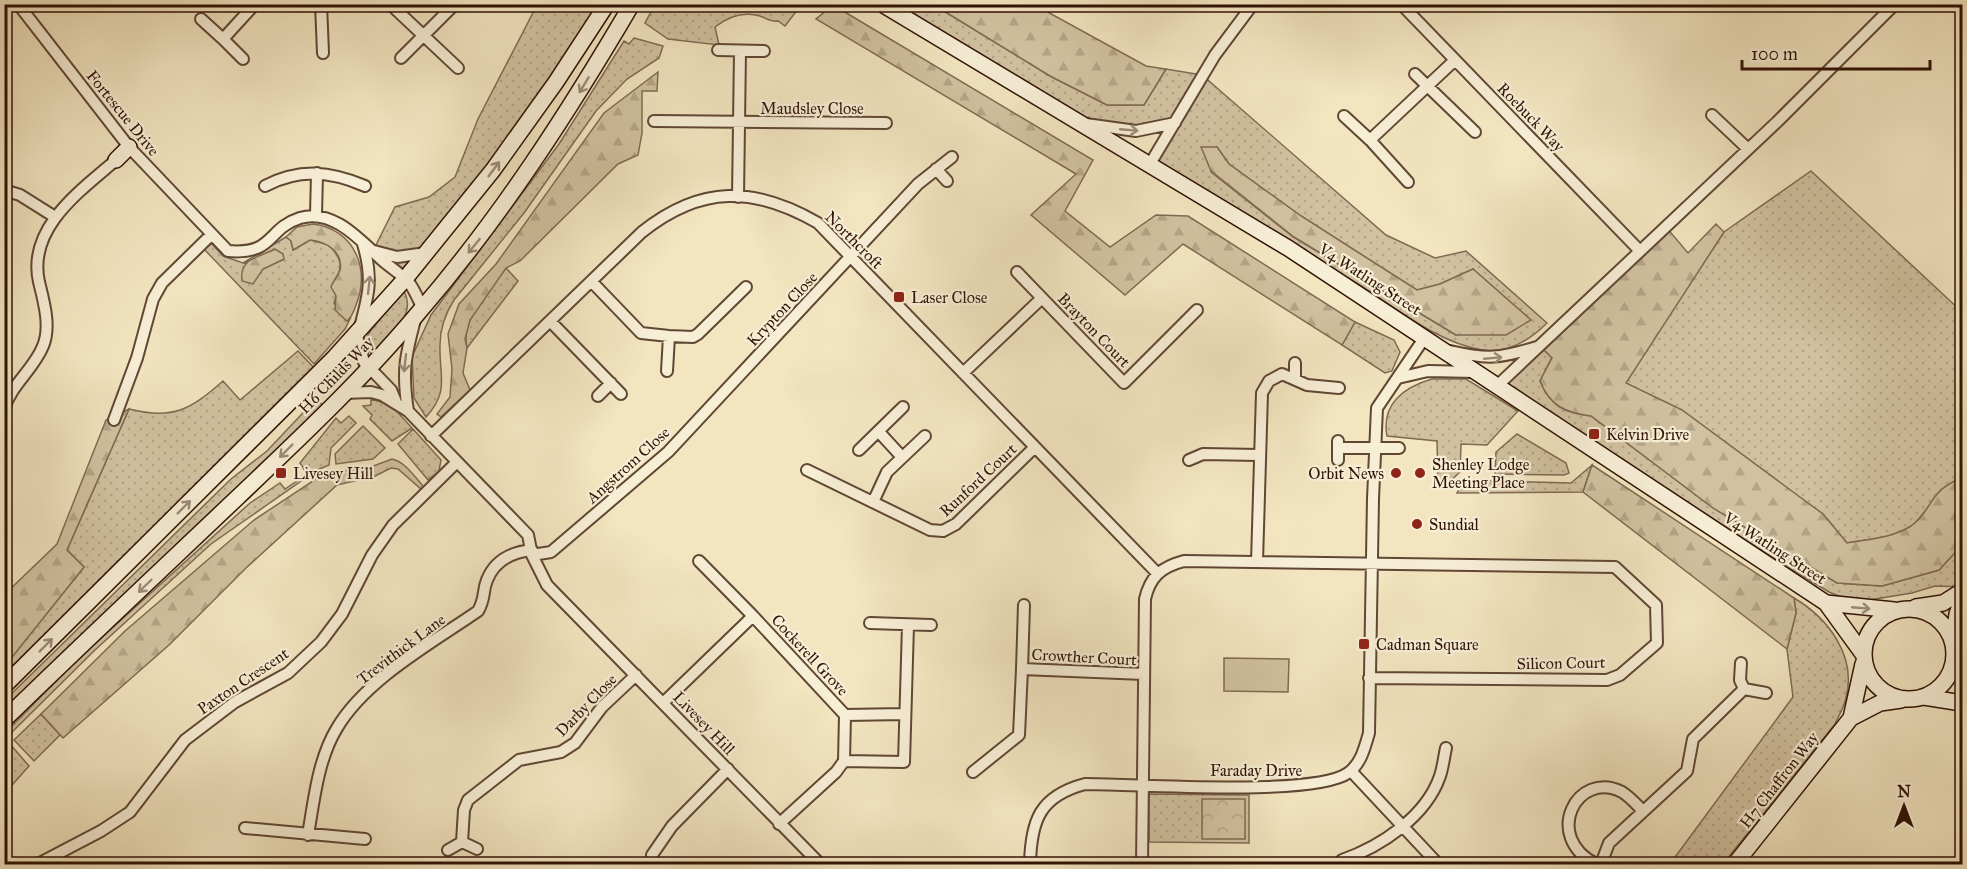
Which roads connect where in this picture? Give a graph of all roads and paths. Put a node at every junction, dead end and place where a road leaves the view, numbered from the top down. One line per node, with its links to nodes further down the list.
1 (18, 4): 34 (street, Fortescue Drive)
2 (255, 4): 14 (street)
3 (321, 4): 18 (street)
4 (390, 4): 13 (street)
5 (455, 4): 13 (street)
6 (607, 4): 53 (street, H6 Childs Way, one-way to 6)
7 (632, 4): 61 (street, H6 Childs Way, one-way to 61)
8 (882, 4): 31 (street, V4 Watling Street)
9 (1253, 4): 30 (street)
10 (1401, 4): 21 (street, Roebuck Way)
11 (1895, 4): 35 (street)
12 (201, 19): 14 (street)
13 (424, 34): 19 (street); 22 (street)
14 (223, 39): 20 (street)
15 (718, 50): 16 (street)
16 (740, 51): 17 (street); 28 (street, Maudsley Close)
17 (764, 51)
18 (322, 53)
19 (401, 58)
20 (243, 60)
21 (1455, 60): 24 (street); 51 (street, Roebuck Way)
22 (458, 68)
23 (1415, 74): 24 (street)
24 (1429, 86): 32 (street); 33 (street)
25 (1712, 115): 35 (street)
26 (1344, 116): 33 (street)
27 (654, 121): 28 (street, Maudsley Close)
28 (739, 122): 29 (street, Maudsley Close); 46 (street, Maudsley Close)
29 (886, 123)
30 (1174, 123): 31 (street, one-way to 30); 38 (street)
31 (1082, 124): 38 (street, V4 Watling Street)
32 (1475, 132)
33 (1370, 140): 42 (street)
34 (129, 147): 37 (street); 49 (street, Fortescue Drive)
35 (1748, 149): 51 (street)
36 (952, 157): 39 (street)
37 (116, 160): 48 (street)
38 (1150, 164): 65 (street, V4 Watling Street)
39 (936, 169): 41 (street); 54 (street)
40 (317, 173): 43 (street); 44 (street); 47 (street)
41 (947, 181)
42 (1408, 182)
43 (265, 186)
44 (365, 186)
45 (4, 190): 48 (street)
46 (738, 197): 54 (street, Northcroft); 57 (street, Northcroft)
47 (316, 215): 49 (street, Fortescue Drive); 50 (street)
48 (55, 217): 83 (street)
49 (211, 235): 86 (street)
50 (363, 244): 52 (street); 63 (street, one-way to 50)
51 (1639, 250): 66 (street)
52 (373, 251): 53 (street); 56 (street)
53 (426, 253): 56 (street, H6 Childs Way)
54 (850, 256): 72 (street, Northcroft); 75 (street, Krypton Close)
55 (1017, 272): 59 (street, Brayton Court)
56 (405, 279): 61 (street); 63 (street, H6 Childs Way)
57 (592, 282): 62 (street, Northcroft); 64 (street)
58 (746, 287): 64 (street)
59 (1042, 298): 60 (street, Brayton Court); 72 (street, Brayton Court)
60 (1197, 310)
61 (419, 313): 70 (street, H6 Childs Way); 85 (street, one-way to 85)
62 (551, 322): 76 (street); 88 (street, Northcroft)
63 (358, 329): 70 (street); 123 (street, H6 Childs Way, one-way to 63)
64 (669, 336): 69 (street)
65 (1425, 337): 67 (street, V4 Watling Street); 74 (street)
66 (1540, 346): 67 (street, one-way to 66); 77 (street)
67 (1444, 350): 71 (street, V4 Watling Street)
68 (1295, 363): 73 (street)
69 (668, 371)
70 (364, 372): 79 (street, H6 Childs Way); 82 (street, Livesey Hill)
71 (1479, 372): 74 (street); 77 (street, V4 Watling Street)
72 (963, 373): 90 (street, Northcroft)
73 (1295, 378): 78 (street); 94 (street)
74 (1398, 378): 91 (street)
75 (736, 381): 101 (street, Angstrom Close)
76 (610, 383): 80 (street); 81 (street)
77 (1498, 385): 108 (street, V4 Watling Street)
78 (1339, 388)
79 (344, 393): 82 (street, Livesey Hill); 133 (street, H6 Childs Way, one-way to 133)
80 (621, 394)
81 (598, 396)
82 (397, 403): 85 (street, Livesey Hill)
83 (5, 406)
84 (903, 407): 87 (street)
85 (408, 411): 88 (street, Livesey Hill)
86 (114, 420)
87 (879, 432): 93 (street); 95 (street)
88 (431, 436): 98 (street, Livesey Hill)
89 (925, 436): 95 (street)
90 (1035, 447): 100 (street, Runford Court); 105 (street, Northcroft)
91 (1374, 448): 92 (street); 97 (street); 104 (street)
92 (1399, 448)
93 (859, 450)
94 (1259, 455): 96 (street); 103 (street)
95 (902, 457): 100 (street)
96 (1189, 460)
97 (1338, 460)
98 (457, 462): 101 (street, Livesey Hill); 151 (street, Paxton Crescent)
99 (807, 470): 100 (street, Runford Court)
100 (873, 501)
101 (532, 552): 121 (street, Livesey Hill); 144 (street, Trevithick Lane)
102 (699, 561): 111 (street, Cockerell Grove)
103 (1257, 562): 104 (street); 105 (street)
104 (1372, 564): 122 (street); 122 (street, Silicon Court)
105 (1157, 573): 120 (street)
106 (1962, 591): 110 (street)
107 (1962, 600): 115 (street)
108 (1826, 603): 110 (street, V4 Watling Street, one-way to 110); 116 (street, V4 Watling Street)
109 (1024, 605): 119 (street, Crowther Court)
110 (1902, 609): 115 (street); 116 (street)
111 (753, 616): 128 (street, Cockerell Grove); 131 (street, Cockerell Grove)
112 (870, 623): 113 (street)
113 (908, 625): 114 (street); 130 (street)
114 (931, 625)
115 (1954, 649): 118 (street); 126 (street)
116 (1863, 657): 127 (street); 132 (street, H7 Chaffron Way)
117 (1741, 663): 124 (street)
118 (1962, 668)
119 (1022, 669): 120 (street, Crowther Court); 138 (street, Crowther Court)
120 (1144, 674): 139 (street)
121 (636, 675): 128 (street, Livesey Hill); 146 (street, Darby Close)
122 (1369, 678): 137 (street)
123 (4, 686)
124 (1744, 688): 125 (street); 140 (street)
125 (1766, 693)
126 (1924, 697): 127 (street); 129 (street)
127 (1905, 700): 132 (street, H7 Chaffron Way)
128 (663, 703): 136 (street, Livesey Hill)
129 (1962, 703)
130 (905, 714): 131 (street, Cockerell Grove); 135 (street)
131 (845, 715): 135 (street, Cockerell Grove)
132 (1851, 718): 160 (street, H7 Chaffron Way)
133 (4, 720)
134 (1446, 748): 142 (street)
135 (844, 761): 141 (street)
136 (728, 769): 141 (street, Livesey Hill); 149 (street)
137 (1351, 771): 139 (street, Faraday Drive); 142 (street)
138 (973, 772)
139 (1144, 784): 155 (street, Faraday Drive); 156 (street)
140 (1643, 811): 158 (street); 159 (street)
141 (779, 824): 152 (street, Livesey Hill)
142 (1401, 826): 150 (street); 157 (street)
143 (246, 828): 144 (street)
144 (308, 835): 145 (street)
145 (365, 839)
146 (462, 842): 147 (street); 148 (street)
147 (477, 849)
148 (448, 850)
149 (652, 855)
150 (1342, 860)
151 (38, 864)
152 (820, 864)
153 (871, 864): 154 (street)
154 (1023, 864)
155 (1030, 864)
156 (1142, 864)
157 (1438, 864)
158 (1596, 864)
159 (1601, 864)
160 (1734, 864)

